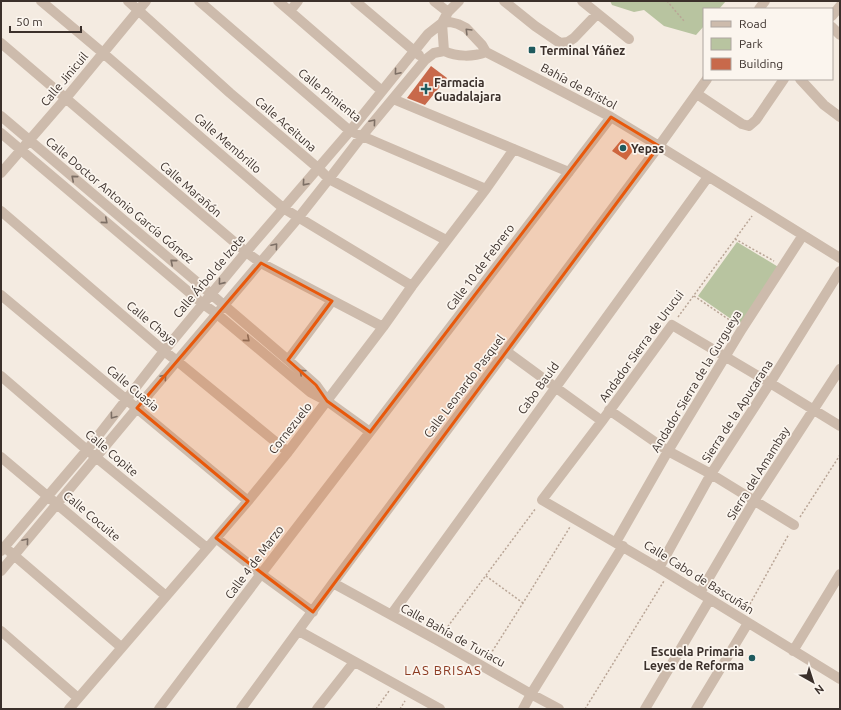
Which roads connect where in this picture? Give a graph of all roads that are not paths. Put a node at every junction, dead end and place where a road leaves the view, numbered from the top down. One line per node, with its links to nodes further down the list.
1 (41, 1): 24 (street, Calle Membrillo)
2 (128, 1): 13 (street, Calle Aceituna)
3 (146, 1): 13 (street, Calle Jinicuil)
4 (199, 1): 36 (street, Calle Pimienta)
5 (278, 1): 14 (street)
6 (298, 1): 14 (street)
7 (355, 1): 21 (street)
8 (434, 1): 15 (street)
9 (459, 1): 15 (street)
10 (504, 1): 16 (street)
11 (582, 1): 16 (street)
12 (840, 6): 17 (street)
13 (138, 10): 24 (street, Calle Jinicuil); 43 (street, Calle Aceituna)
14 (290, 11): 29 (street)
15 (448, 12): 18 (street)
16 (597, 14): 19 (street)
17 (833, 15)
18 (442, 23): 21 (street, Calle Árbol de Izote); 22 (street); 23 (street, Bahía de Bristol, one-way to 18)
19 (629, 39)
20 (1, 43): 31 (street, Calle Marañón)
21 (415, 51): 25 (street); 29 (street, Calle Árbol de Izote, one-way to 29)
22 (444, 51): 23 (street); 25 (street)
23 (486, 52): 34 (street, Bahía de Bristol)
24 (103, 53): 31 (street, Calle Jinicuil); 49 (street, Calle Membrillo)
25 (425, 60): 32 (street)
26 (707, 80): 30 (street, Calle Leonardo Pasquel)
27 (783, 80): 30 (street)
28 (801, 80): 35 (street)
29 (382, 91): 36 (street, Calle Árbol de Izote)
30 (697, 94): 40 (street, Calle Leonardo Pasquel)
31 (66, 98): 39 (street, Calle Jinicuil); 54 (street, Calle Marañón)
32 (393, 99): 38 (street, one-way to 32); 41 (street)
33 (1, 116): 39 (street, Calle Doctor Antonio García Gómez)
34 (611, 117): 40 (street, Bahía de Bristol); 44 (street, Calle 10 de Febrero)
35 (840, 117)
36 (350, 131): 38 (street, Calle Pimienta); 43 (street, Calle Árbol de Izote)
37 (1, 133): 42 (street, Calle Doctor Antonio García Gómez)
38 (362, 136): 47 (street); 48 (street, Calle Pimienta)
39 (29, 140): 42 (street, Calle Jinicuil); 59 (street, Calle Doctor Antonio García Gómez, one-way to 39)
40 (660, 146): 46 (street, Bahía de Bristol); 67 (street, Calle Leonardo Pasquel)
41 (514, 149): 44 (street); 48 (street, Cornezuelo)
42 (21, 150): 45 (street, Calle Jinicuil); 62 (street, Calle Doctor Antonio García Gómez, one-way to 62)
43 (318, 168): 47 (street, Calle Aceituna); 49 (street, Calle Árbol de Izote, one-way to 49)
44 (569, 172): 82 (street, Calle 10 de Febrero)
45 (1, 173)
46 (708, 177): 52 (street, Bahía de Bristol); 74 (street, Cabo Bauld)
47 (329, 179): 51 (street); 53 (street, Calle Aceituna)
48 (486, 189): 53 (street, Cornezuelo)
49 (283, 208): 51 (street, Calle Membrillo); 54 (street, Calle Árbol de Izote)
50 (1, 211): 66 (street, Calle Chaya)
51 (299, 217): 56 (street, one-way to 51); 58 (street, Calle Membrillo)
52 (803, 235): 55 (street, Bahía de Bristol); 68 (street, Andador Sierra de la Gurgueya)
53 (446, 240): 58 (street, Cornezuelo)
54 (246, 252): 56 (street, Calle Marañón); 59 (street, Calle Árbol de Izote, one-way to 59)
55 (840, 258)
56 (261, 263): 61 (street, Calle Marañón); 63 (street)
57 (840, 271): 73 (street, Sierra de la Apucarana)
58 (412, 286): 65 (street, Cornezuelo)
59 (211, 294): 62 (street, Calle Árbol de Izote); 63 (street, Calle Doctor Antonio García Gómez)
60 (1, 295): 75 (street, Calle Cuasia)
61 (332, 301): 65 (street, Calle Marañón); 69 (street)
62 (203, 304): 64 (street, Calle Doctor Antonio García Gómez); 66 (street, Calle Árbol de Izote)
63 (224, 305): 64 (street); 69 (street, Calle Doctor Antonio García Gómez)
64 (217, 314): 70 (street); 76 (street, Calle Doctor Antonio García Gómez, one-way to 76)
65 (383, 327): 76 (street, Cornezuelo)
66 (164, 351): 70 (street, Calle Chaya); 75 (street, Calle Árbol de Izote)
67 (506, 351): 74 (street); 104 (street, Calle Leonardo Pasquel)
68 (726, 357): 73 (street); 78 (street, Andador Sierra de Urucui); 84 (street, Andador Sierra de la Gurgueya)
69 (288, 360): 76 (street, Calle Doctor Antonio García Gómez, one-way to 69)
70 (177, 361): 77 (street, one-way to 70); 85 (street, Calle Chaya)
71 (840, 369): 79 (street, Sierra del Amambay)
72 (1, 376): 83 (street, Calle Copite)
73 (770, 383): 79 (street); 88 (street, Sierra de la Apucarana)
74 (555, 387): 80 (street); 109 (street, Cabo Bauld)
75 (126, 399): 77 (street, Calle Cuasia); 83 (street, Calle Árbol de Izote, one-way to 83)
76 (327, 401): 82 (street, Calle Doctor Antonio García Gómez); 85 (street, Cornezuelo)
77 (137, 408): 87 (street); 90 (street, Calle Cuasia)
78 (610, 410): 80 (street, Andador Sierra de Urucui); 84 (street)
79 (813, 410): 81 (street); 92 (street, Sierra del Amambay)
80 (602, 421): 91 (street, Andador Sierra de Urucui)
81 (840, 426)
82 (370, 432): 102 (street, Calle 4 de Marzo)
83 (87, 450): 87 (street, Calle Copite); 89 (street, Calle Árbol de Izote)
84 (668, 451): 88 (street); 96 (street, Andador Sierra de la Gurgueya)
85 (288, 452): 90 (street, Cornezuelo)
86 (1, 457): 89 (street, Calle Cocuite)
87 (96, 457): 93 (street); 98 (street, Calle Copite)
88 (711, 474): 92 (street); 100 (street, Sierra de la Apucarana)
89 (48, 496): 93 (street, Calle Cocuite); 97 (street, Calle Árbol de Izote)
90 (248, 500): 95 (street, Cornezuelo)
91 (542, 500): 96 (street, Calle Cabo de Bascuñán)
92 (754, 501): 94 (street); 105 (street, Sierra del Amambay)
93 (57, 504): 99 (street, one-way to 93); 106 (street, Calle Cocuite)
94 (794, 525)
95 (216, 538): 98 (street, Cornezuelo); 102 (street)
96 (619, 544): 100 (street, Calle Cabo de Bascuñán); 117 (street, Andador Sierra de la Gurgueya)
97 (2, 547): 99 (street)
98 (207, 548): 106 (street, Cornezuelo)
99 (14, 555): 101 (street); 113 (street)
100 (660, 568): 105 (street, Calle Cabo de Bascuñán)
101 (1, 571)
102 (261, 574): 108 (street); 120 (street, Calle 4 de Marzo)
103 (840, 574): 114 (street)
104 (333, 583): 108 (street, Calle Leonardo Pasquel); 109 (street, Calle Bahía de Turiacu)
105 (700, 593): 107 (street, Calle Cabo de Bascuñán)
106 (166, 596): 113 (street, Cornezuelo)
107 (710, 599): 110 (street, Calle Cabo de Bascuñán); 126 (street)
108 (313, 612): 112 (street, Calle Leonardo Pasquel)
109 (391, 615): 117 (street, Calle Bahía de Turiacu)
110 (745, 621): 114 (street, Calle Cabo de Bascuñán); 127 (street)
111 (1, 631): 118 (street)
112 (299, 631): 115 (street); 121 (street, Calle Leonardo Pasquel)
113 (121, 647): 118 (street, Cornezuelo)
114 (793, 651): 116 (street, Calle Cabo de Bascuñán)
115 (354, 662): 122 (street); 123 (street)
116 (840, 680)
117 (531, 694): 124 (street, Andador Sierra de la Gurgueya); 125 (street, Calle Bahía de Turiacu)
118 (78, 698): 119 (street, Cornezuelo)
119 (69, 709)
120 (159, 709)
121 (241, 709)
122 (317, 709)
123 (440, 709)
124 (523, 709)
125 (559, 709)
126 (645, 709)
127 (696, 709)

